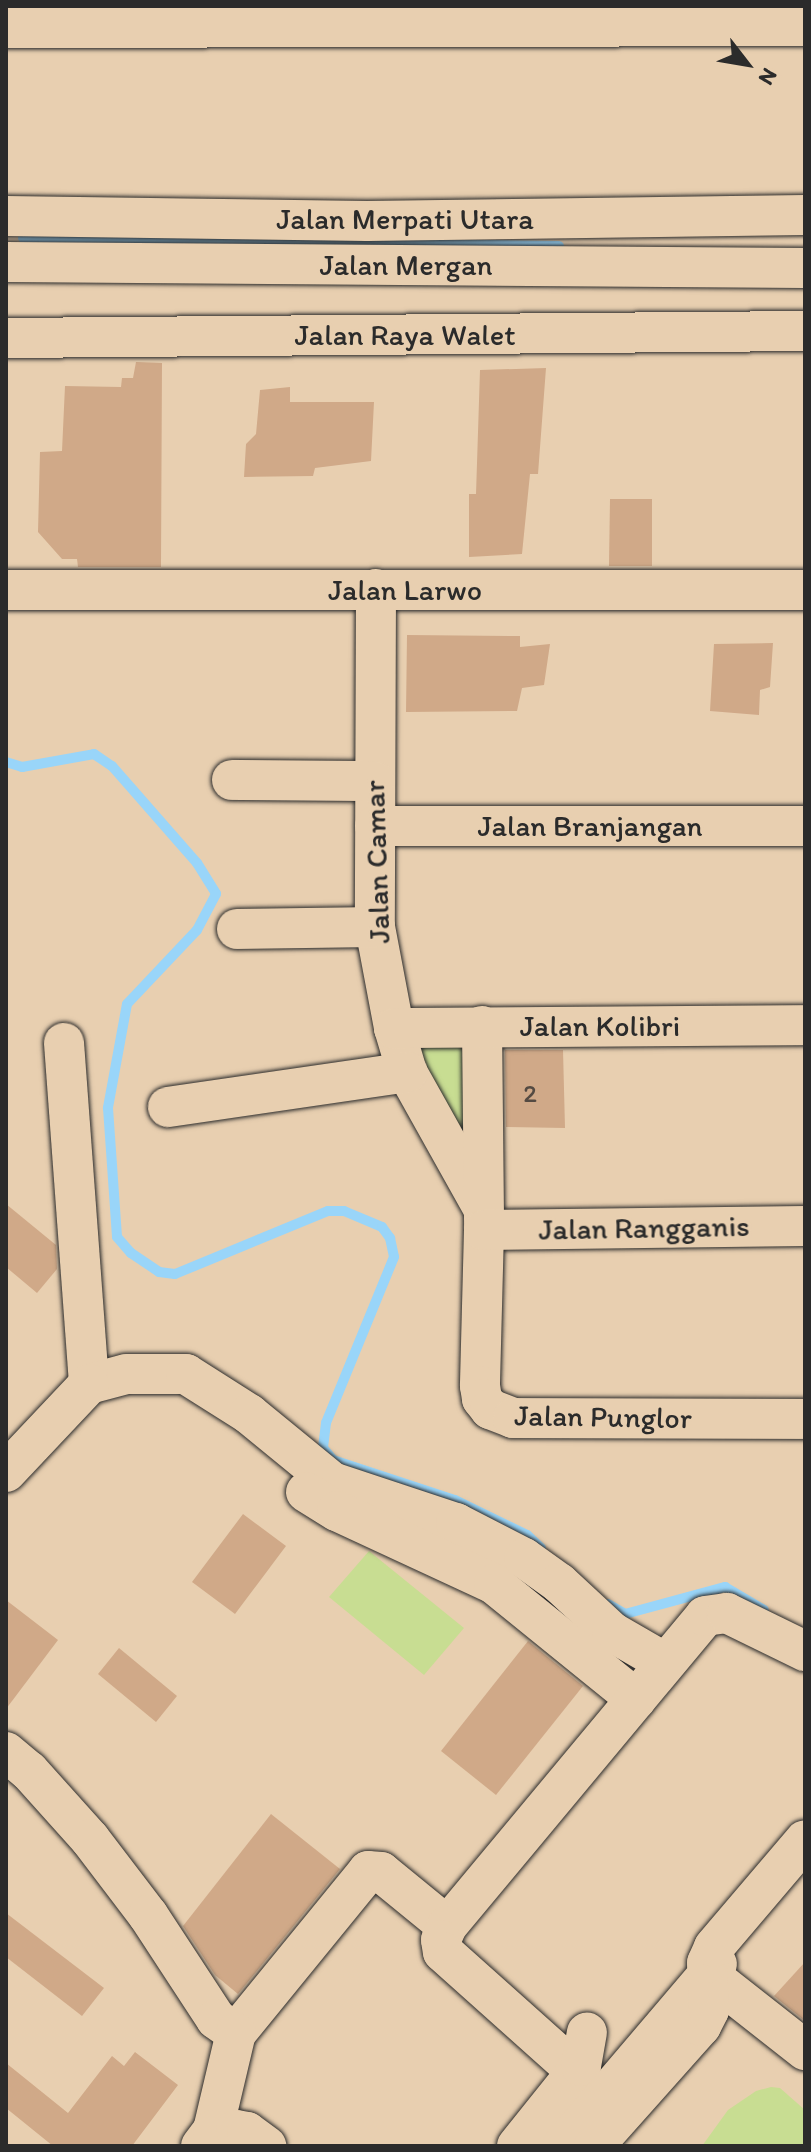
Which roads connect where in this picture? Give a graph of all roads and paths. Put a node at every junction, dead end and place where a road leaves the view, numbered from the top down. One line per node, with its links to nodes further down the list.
1 (639, 16): 3 (street); 5 (street)
2 (171, 17): 4 (street); 6 (street)
3 (487, 17): 4 (street)
4 (325, 18)
5 (805, 26)
6 (6, 28)
7 (805, 215): 8 (street, Jalan Merpati Utara)
8 (6, 216)
9 (6, 262): 10 (street, Jalan Mergan)
10 (805, 268)
11 (805, 331): 12 (street, Jalan Raya Walet)
12 (6, 338)
13 (376, 589): 14 (street, Jalan Larwo); 15 (street, Jalan Larwo); 17 (street, Jalan Camar)
14 (6, 590)
15 (805, 590)
16 (232, 780): 17 (street)
17 (374, 781): 18 (street, Jalan Camar)
18 (375, 826): 19 (street, Jalan Branjangan); 20 (street, Jalan Camar)
19 (805, 826)
20 (375, 927): 21 (street); 24 (street, Jalan Camar)
21 (237, 929)
22 (805, 1025): 23 (street, Jalan Kolibri)
23 (482, 1026): 24 (street, Jalan Kolibri); 28 (street)
24 (394, 1028): 26 (street, Jalan Camar)
25 (64, 1043): 31 (street)
26 (407, 1072): 27 (street); 28 (street, Jalan Camar)
27 (168, 1107)
28 (484, 1219): 29 (street, Jalan Rangganis); 32 (street, Jalan Punglor)
29 (805, 1226)
30 (168, 1373): 31 (street); 35 (street); 36 (street)
31 (89, 1384): 33 (street)
32 (805, 1419)
33 (6, 1472)
34 (805, 1651): 35 (street)
35 (664, 1662): 36 (street)
36 (636, 1699): 40 (street)
37 (6, 1752): 42 (street)
38 (805, 1840): 41 (street)
39 (805, 1877): 41 (street)
40 (447, 1926): 42 (street); 45 (street)
41 (707, 1973): 44 (street); 49 (street); 50 (street)
42 (236, 2033): 46 (street)
43 (587, 2033): 45 (street)
44 (805, 2050)
45 (577, 2072): 48 (street)
46 (207, 2138): 47 (street)
47 (266, 2146)
48 (517, 2146)
49 (562, 2146)
50 (594, 2146)

